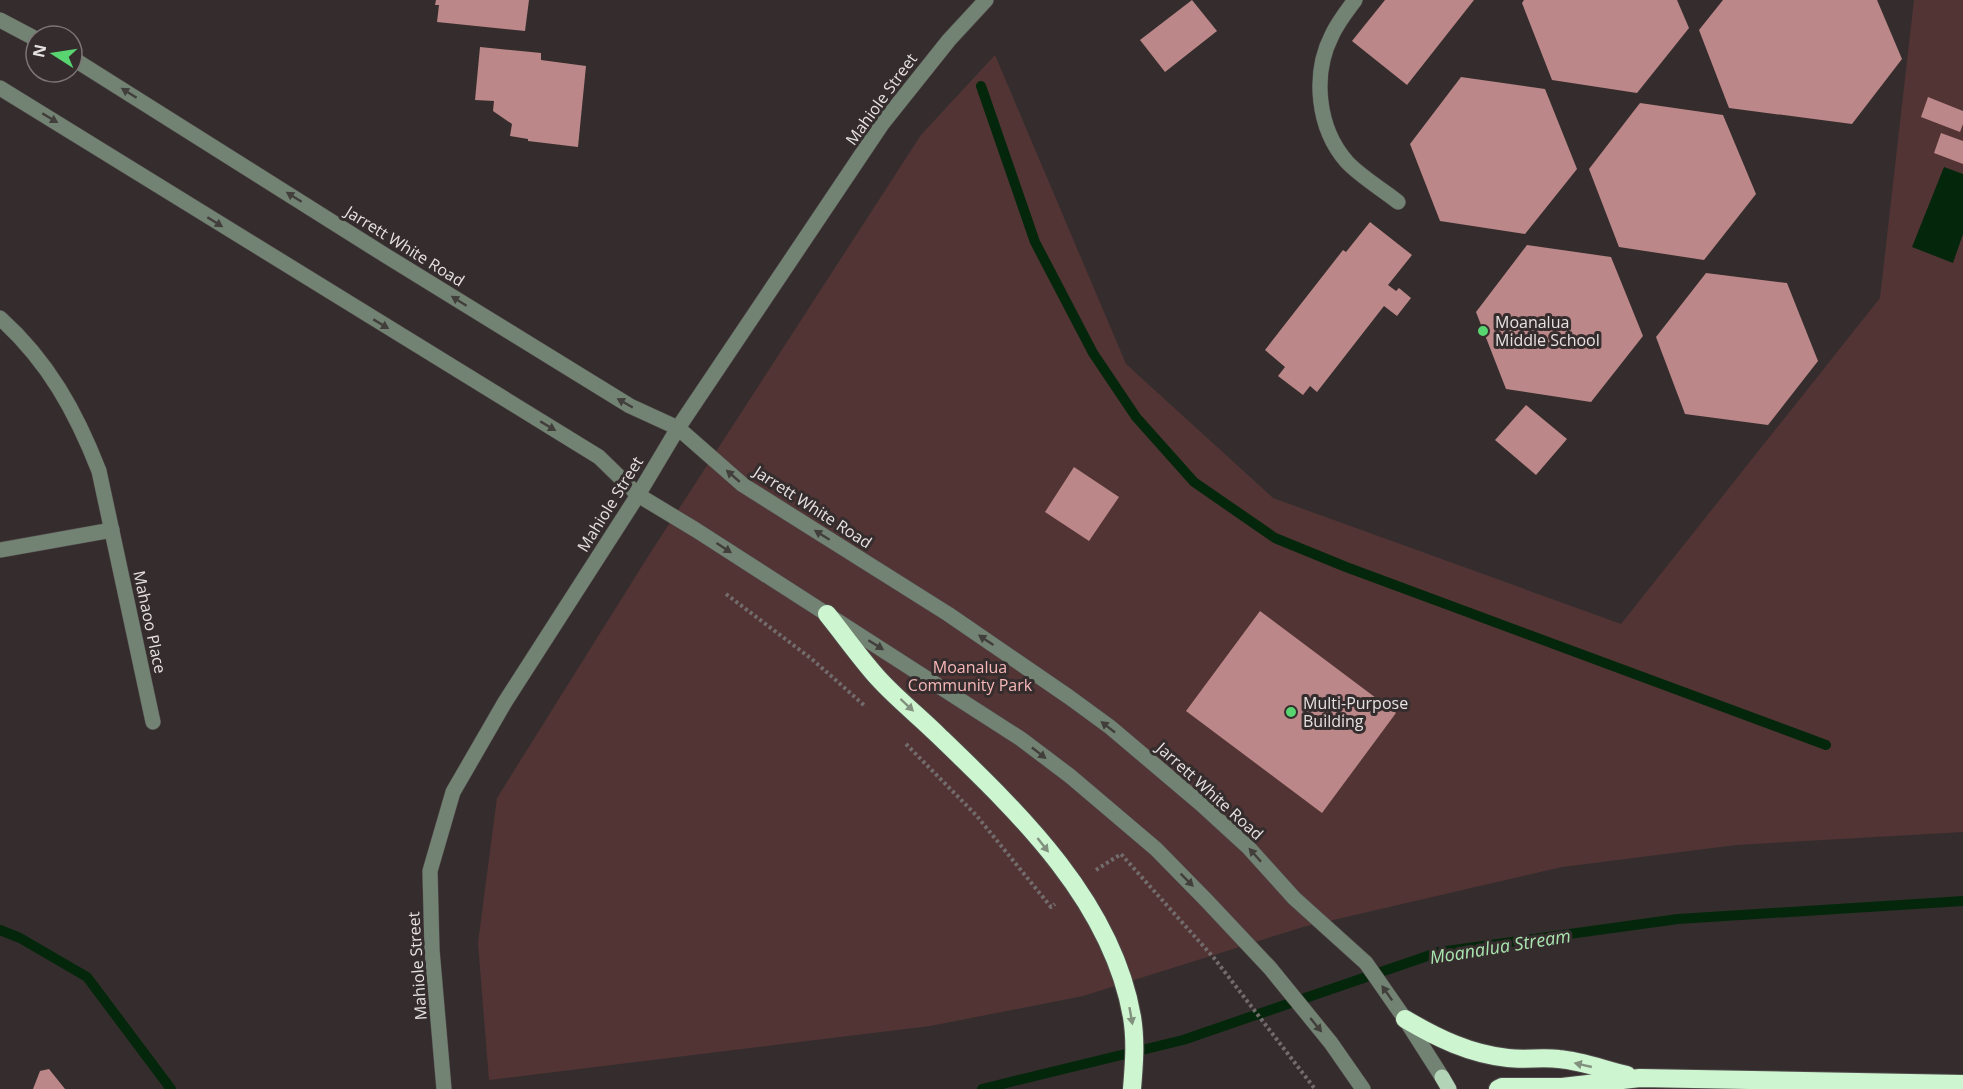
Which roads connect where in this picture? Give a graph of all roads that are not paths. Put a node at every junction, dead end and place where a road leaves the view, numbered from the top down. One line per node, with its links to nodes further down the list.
1 (986, 0): 9 (street, Mahiole Street)
2 (1355, 0): 7 (street)
3 (0, 20): 4 (street)
4 (24, 33)
5 (84, 66): 9 (street, Jarrett White Road, one-way to 5)
6 (0, 88): 10 (street, one-way to 10)
7 (1398, 202)
8 (0, 318): 11 (street, Mahaoo Place)
9 (678, 428): 10 (street, Mahiole Street); 15 (street, Jarrett White Road, one-way to 9)
10 (638, 495): 13 (street, one-way to 13); 18 (street, Mahiole Street)
11 (112, 530): 12 (street); 14 (street, Mahaoo Place)
12 (0, 550)
13 (827, 614): 20 (highway, one-way to 20); 21 (street, one-way to 21)
14 (153, 722)
15 (1405, 1019): 16 (highway, one-way to 15); 17 (street, Jarrett White Road)
16 (1640, 1078): 19 (highway); 22 (highway)
17 (1445, 1083)
18 (443, 1084)
19 (1963, 1084)
20 (1132, 1089)
21 (1363, 1089)
22 (1498, 1089)

